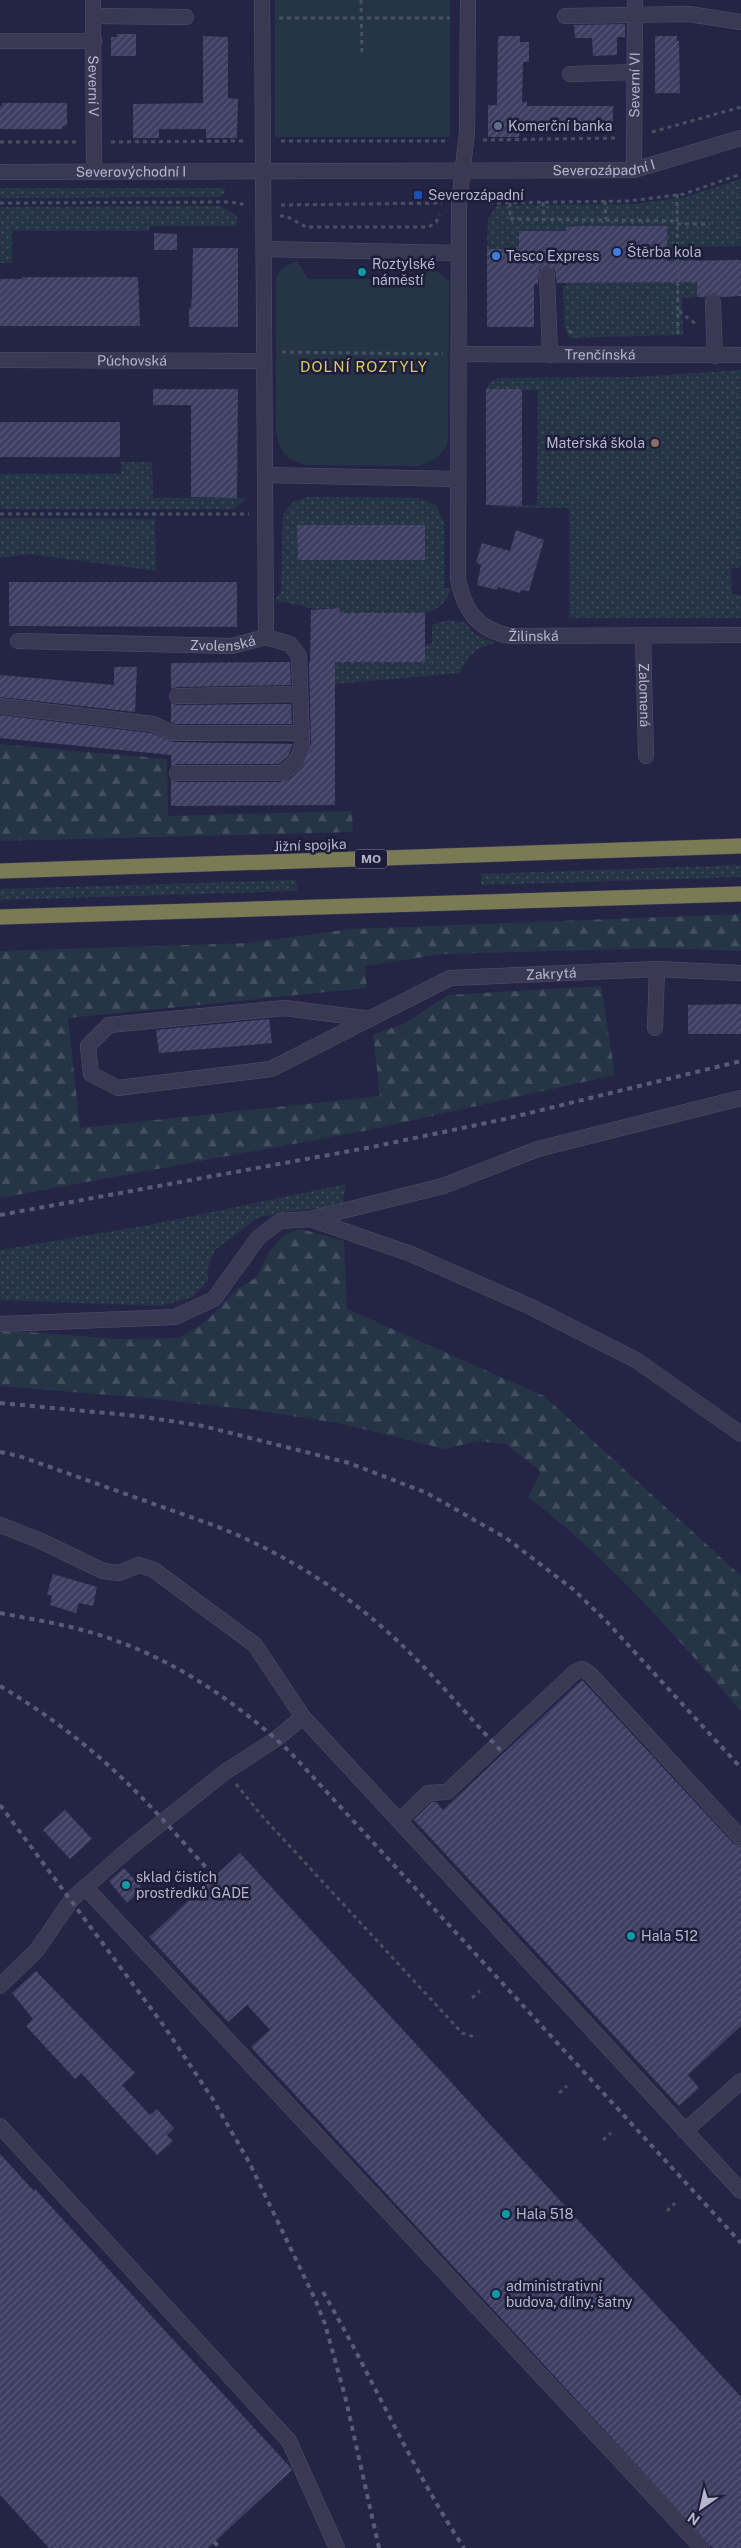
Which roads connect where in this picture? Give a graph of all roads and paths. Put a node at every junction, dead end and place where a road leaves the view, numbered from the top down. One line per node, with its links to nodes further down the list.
1 (94, 0): 6 (street, Severní V)
2 (262, 0): 9 (street)
3 (362, 0): 10 (path)
4 (468, 0): 11 (street)
5 (635, 8): 7 (street); 12 (street); 16 (street, Severní VI)
6 (94, 16): 8 (street); 14 (street, Severní V)
7 (565, 16)
8 (186, 17)
9 (262, 18): 10 (path); 22 (street)
10 (362, 18): 11 (path); 15 (path)
11 (468, 18): 21 (street)
12 (741, 22)
13 (0, 41): 14 (street)
14 (94, 41): 24 (street, Severní V)
15 (362, 56)
16 (635, 72): 17 (street); 19 (street, Severní VI)
17 (570, 74)
18 (741, 107): 19 (path)
19 (635, 137): 21 (path); 25 (street, Severní VI)
20 (741, 138): 25 (street, Severozápadní I)
21 (466, 140): 22 (path); 26 (street)
22 (263, 141): 24 (path); 29 (street)
23 (0, 142): 24 (path)
24 (95, 142): 28 (street, Severní V)
25 (634, 170): 26 (street, Severozápadní I)
26 (462, 171): 29 (street); 45 (street)
27 (0, 172): 28 (street, Severovýchodní I)
28 (94, 172): 29 (street, Severovýchodní I)
29 (263, 172): 44 (street)
30 (741, 174): 31 (path)
31 (677, 194): 32 (path); 42 (path)
32 (606, 201): 33 (path); 41 (path)
33 (543, 202): 36 (path); 40 (path)
34 (0, 203): 38 (path)
35 (489, 203): 36 (path)
36 (510, 203): 40 (path)
37 (277, 205): 39 (path)
38 (250, 215)
39 (277, 216)
40 (544, 220): 41 (path)
41 (606, 220): 42 (path)
42 (677, 223): 43 (path); 52 (path)
43 (710, 224)
44 (264, 249): 45 (street); 51 (street)
45 (459, 253): 48 (street)
46 (547, 275): 50 (street)
47 (712, 302): 53 (street)
48 (459, 354): 50 (street, Trenčínská); 51 (path); 56 (street)
49 (741, 354): 53 (street, Trenčínská)
50 (550, 355): 52 (street, Trenčínská)
51 (264, 356): 54 (street, Púchovská); 55 (street)
52 (679, 356): 53 (street, Trenčínská)
53 (715, 356)
54 (0, 360)
55 (265, 475): 56 (street); 58 (street, Zvolenská)
56 (458, 479): 59 (street, Žilinská)
57 (0, 514): 58 (path)
58 (265, 514): 61 (street, Zvolenská)
59 (643, 635): 60 (street, Žilinská); 67 (street, Zalomená)
60 (741, 635)
61 (266, 637): 62 (street, Zvolenská); 63 (street)
62 (18, 641)
63 (300, 694): 64 (street); 66 (street)
64 (177, 696)
65 (0, 706): 66 (street)
66 (302, 733): 68 (street)
67 (646, 756)
68 (176, 773)
69 (741, 846): 70 (highway, Jižní spojka / MO)
70 (0, 871)
71 (741, 894): 72 (highway)
72 (0, 917)
73 (657, 969): 74 (street, Zakrytá); 75 (street, Zakrytá); 76 (street)
74 (741, 973)
75 (371, 1020): 75 (street, Zakrytá)
76 (655, 1028)
77 (741, 1098): 78 (street)
78 (310, 1219): 79 (street); 80 (street)
79 (0, 1324)
80 (741, 1434)
81 (0, 1525): 82 (street)
82 (304, 1716): 83 (street); 84 (street)
83 (225, 1772): 86 (street); 90 (path)
84 (399, 1821): 85 (street); 95 (street)
85 (741, 1838)
86 (85, 1887): 87 (street); 102 (street)
87 (0, 1986)
88 (480, 1991): 89 (path)
89 (472, 1998)
90 (477, 2038)
91 (741, 2081): 95 (street)
92 (568, 2086): 93 (path)
93 (559, 2093)
94 (0, 2126): 101 (street)
95 (685, 2131): 98 (street)
96 (611, 2133): 97 (path)
97 (603, 2140)
98 (741, 2191)
99 (675, 2203): 100 (path)
100 (668, 2210)
101 (337, 2548)
102 (702, 2548)

